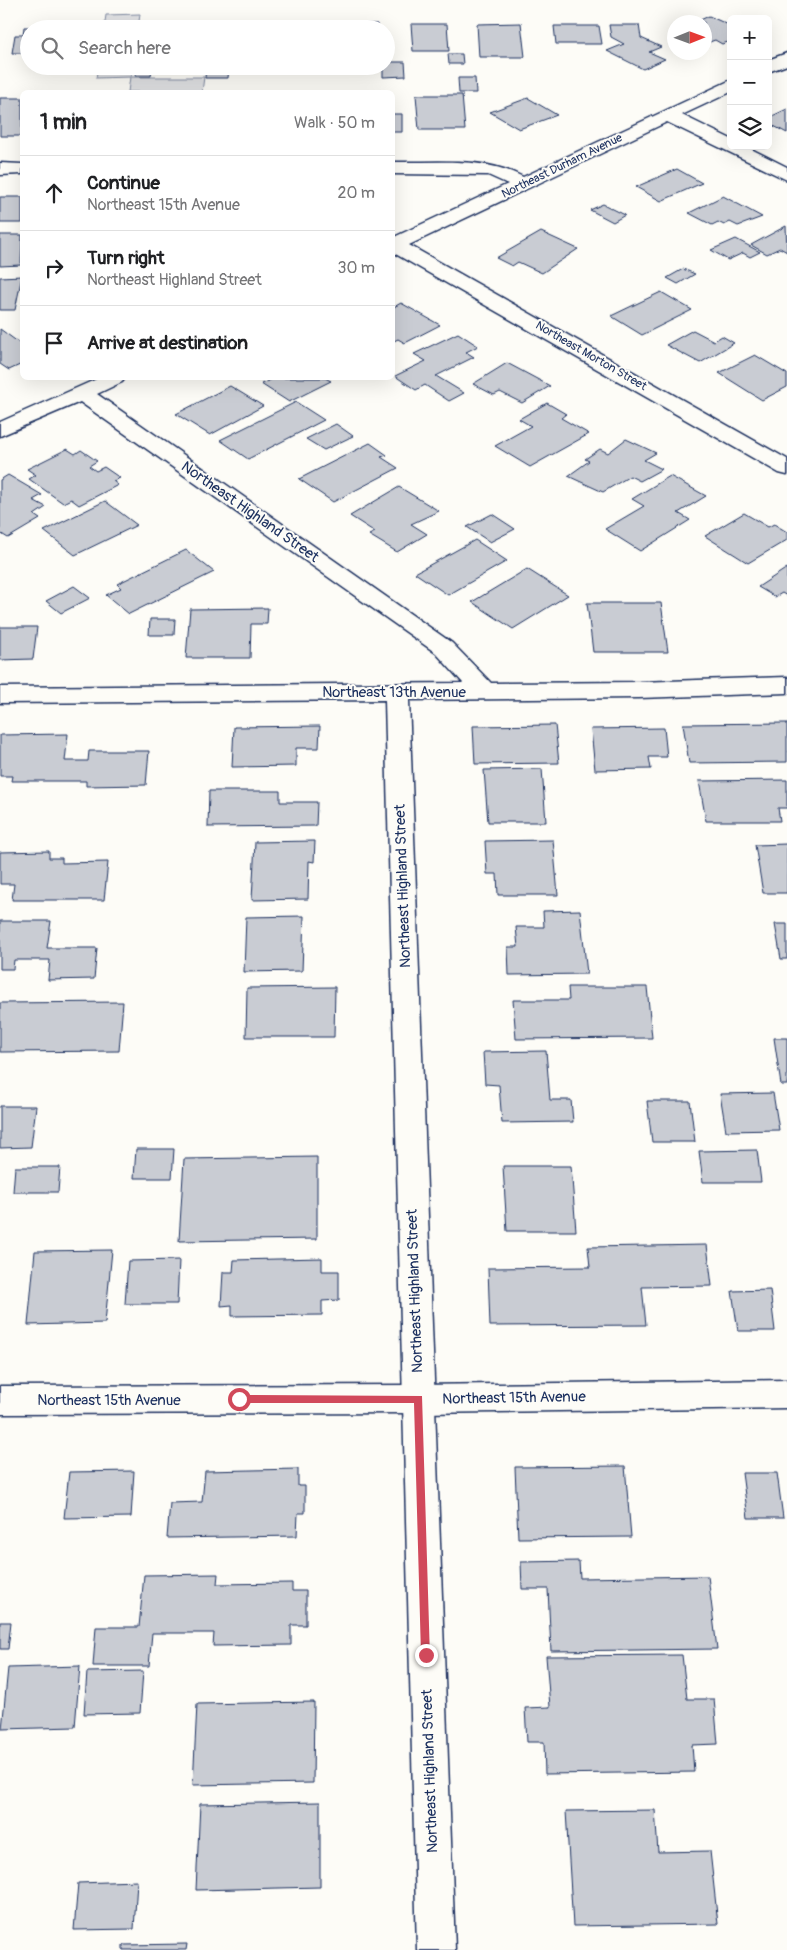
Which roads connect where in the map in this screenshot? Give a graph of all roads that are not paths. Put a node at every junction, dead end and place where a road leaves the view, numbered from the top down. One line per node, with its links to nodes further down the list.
1 (787, 58): 2 (street)
2 (772, 65)
3 (727, 87): 4 (street, Northeast Durham Avenue)
4 (667, 115): 8 (street); 9 (street, Northeast Durham Avenue)
5 (395, 168): 9 (street)
6 (0, 169): 7 (street)
7 (20, 169)
8 (787, 174)
9 (523, 184): 10 (street, Northeast Durham Avenue)
10 (395, 246)
11 (395, 247): 15 (street, Northeast Morton Street)
12 (110, 380): 13 (street)
13 (81, 393): 14 (street); 17 (street, Northeast Highland Street)
14 (0, 430)
15 (787, 468)
16 (787, 685): 17 (street, Northeast 13th Avenue)
17 (484, 691): 18 (street, Northeast 13th Avenue)
18 (397, 692): 19 (street, Northeast 13th Avenue); 21 (street, Northeast Highland Street)
19 (0, 695)
20 (787, 1394): 21 (street, Northeast 15th Avenue)
21 (419, 1399): 22 (street, Northeast 15th Avenue); 23 (street, Northeast Highland Street)
22 (0, 1400)
23 (436, 1950)

